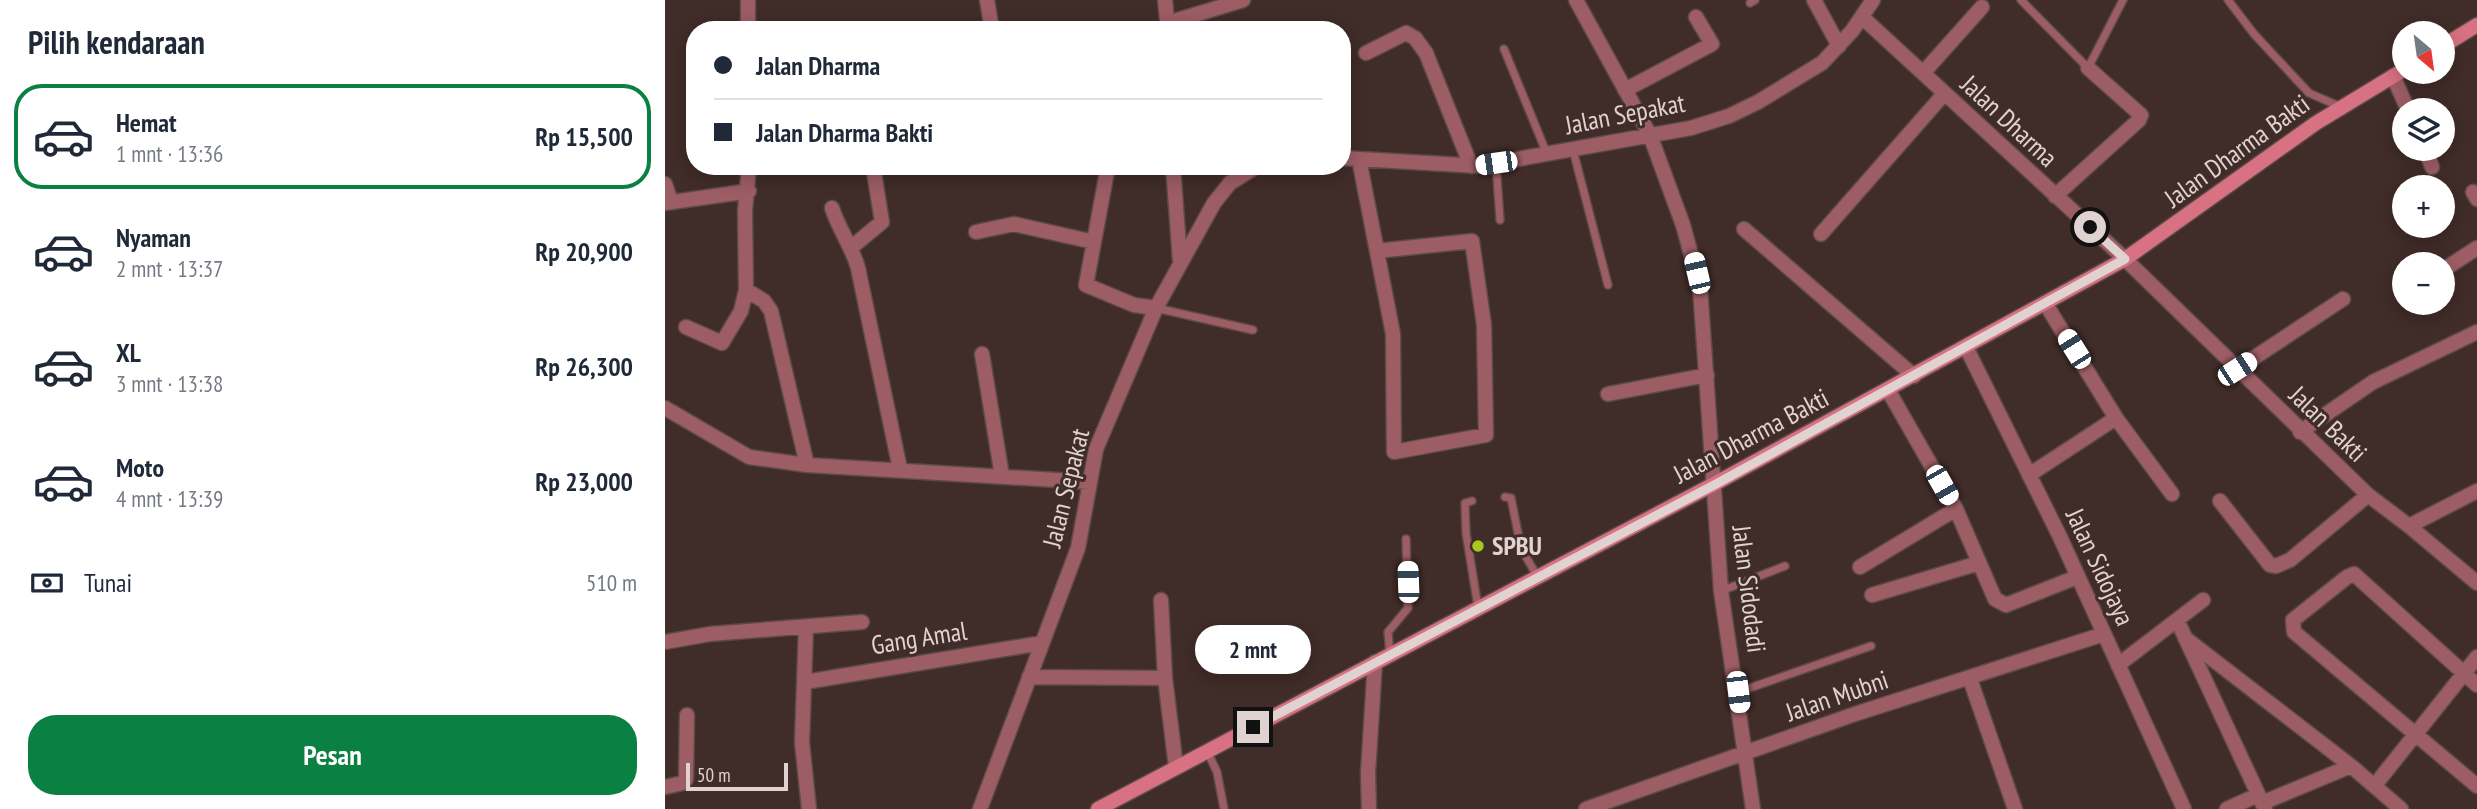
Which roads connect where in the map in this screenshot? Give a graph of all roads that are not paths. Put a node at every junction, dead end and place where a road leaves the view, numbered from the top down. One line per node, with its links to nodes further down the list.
1 (748, 0): 14 (street)
2 (987, 0): 15 (street)
3 (1165, 0): 16 (street)
4 (1243, 0): 17 (street)
5 (1576, 0): 26 (street, Jalan Sidodadi)
6 (1814, 0): 20 (street)
7 (1873, 0): 13 (street, Jalan Sepakat)
8 (2021, 0): 23 (lane)
9 (2123, 0): 23 (lane)
10 (2228, 0): 28 (lane)
11 (1982, 7): 24 (street)
12 (1696, 17): 26 (street)
13 (1862, 17): 20 (street, Jalan Sepakat); 24 (street, Jalan Dharma)
14 (748, 21)
15 (990, 21)
16 (1167, 21)
17 (1185, 21)
18 (2477, 25): 19 (main road)
19 (2455, 39)
20 (1839, 46): 29 (street, Jalan Sepakat)
21 (1504, 49): 31 (lane)
22 (1366, 53): 36 (street)
23 (2088, 68): 45 (street)
24 (1923, 72): 27 (street, Jalan Dharma)
25 (2392, 77): 28 (main road, Jalan Dharma Bakti)
26 (1625, 90): 29 (street, Jalan Sidodadi)
27 (1944, 94): 45 (street, Jalan Dharma); 51 (street)
28 (2342, 107): 56 (main road, Jalan Dharma Bakti)
29 (1650, 135): 30 (street, Jalan Sepakat); 70 (street, Jalan Sidodadi)
30 (1573, 150): 31 (street, Jalan Sepakat); 59 (lane)
31 (1547, 154): 35 (street, Jalan Sepakat)
32 (1351, 159): 33 (street, Jalan Sepakat)
33 (1359, 159): 36 (street, Jalan Sepakat); 55 (street)
34 (2430, 161): 37 (street)
35 (1496, 163): 36 (street, Jalan Sepakat); 48 (lane)
36 (1471, 166)
37 (2432, 167)
38 (749, 175): 44 (street)
39 (874, 175): 53 (street)
40 (1106, 175): 52 (street)
41 (1174, 175): 57 (street)
42 (1243, 175): 57 (street, Jalan Sepakat)
43 (665, 184): 46 (street)
44 (749, 191): 46 (street); 60 (street)
45 (2055, 196): 56 (street, Jalan Dharma)
46 (668, 203)
47 (832, 208): 53 (street)
48 (1500, 220)
49 (1744, 229): 71 (street)
50 (976, 232): 52 (street)
51 (1821, 234)
52 (1094, 242): 63 (street)
53 (853, 246): 78 (street)
54 (2477, 248): 58 (street)
55 (1377, 251): 55 (street)
56 (2125, 259): 62 (main road, Jalan Dharma Bakti); 69 (street, Jalan Bakti)
57 (1181, 261): 63 (street, Jalan Sepakat)
58 (2455, 262)
59 (1608, 285)
60 (746, 290): 64 (street); 77 (street)
61 (2343, 299): 69 (street)
62 (2045, 303): 67 (main road, Jalan Dharma Bakti); 75 (street)
63 (1156, 308): 65 (lane); 81 (street, Jalan Sepakat)
64 (686, 327)
65 (1252, 330)
66 (2477, 332): 76 (street)
67 (1966, 347): 71 (main road, Jalan Dharma Bakti); 79 (street, Jalan Sidojaya)
68 (982, 354): 80 (street)
69 (2237, 369): 76 (street, Jalan Bakti)
70 (1707, 375): 73 (street); 82 (street, Jalan Sidodadi)
71 (1914, 376): 72 (main road, Jalan Dharma Bakti)
72 (1888, 390): 82 (main road, Jalan Dharma Bakti); 89 (street)
73 (1608, 394)
74 (665, 408): 77 (street)
75 (2116, 418): 79 (street); 84 (street)
76 (2300, 432): 85 (street, Jalan Bakti)
77 (807, 465): 78 (street)
78 (900, 469): 80 (street)
79 (2029, 475): 96 (street, Jalan Sidojaya)
80 (1002, 476): 81 (street)
81 (1090, 482): 109 (street, Jalan Sepakat)
82 (1716, 484): 95 (main road, Jalan Dharma Bakti); 98 (street, Jalan Sidodadi)
83 (2477, 491): 90 (street)
84 (2172, 494)
85 (2368, 495): 88 (street); 90 (street, Jalan Bakti)
86 (1504, 497): 95 (lane)
87 (1472, 501): 102 (lane)
88 (2220, 501)
89 (1956, 509): 92 (street); 94 (street)
90 (2409, 526): 97 (street, Jalan Bakti)
91 (1406, 539): 111 (lane)
92 (1979, 563): 96 (street); 99 (street)
93 (1786, 566): 98 (lane)
94 (1860, 567)
95 (1537, 576): 102 (main road, Jalan Dharma Bakti)
96 (2077, 578): 106 (street, Jalan Sidojaya)
97 (2477, 583)
98 (1721, 591): 121 (street, Jalan Sidodadi)
99 (1872, 595)
100 (1161, 600): 117 (street)
101 (2203, 600): 103 (street)
102 (1478, 607): 111 (main road, Jalan Dharma Bakti)
103 (2177, 620): 107 (street); 114 (street)
104 (862, 622): 105 (street)
105 (806, 627): 108 (street); 119 (street)
106 (2104, 634): 114 (street, Jalan Sidojaya); 118 (street, Jalan Mubni)
107 (2185, 638): 126 (street); 131 (street)
108 (665, 642)
109 (1042, 643): 116 (street, Jalan Sepakat); 119 (street, Gang Amal)
110 (1871, 646): 121 (lane)
111 (1390, 654): 113 (main road, Jalan Dharma Bakti)
112 (2477, 657): 115 (street)
113 (1375, 662): 124 (main road, Jalan Dharma Bakti); 136 (street)
114 (2118, 665): 140 (street, Jalan Sidojaya)
115 (2463, 673): 120 (street); 123 (street); 123 (street)
116 (1030, 677): 117 (street); 133 (street, Jalan Sepakat)
117 (1165, 678): 127 (street)
118 (1970, 679): 125 (street, Jalan Mubni); 139 (street)
119 (804, 682): 132 (street)
120 (2477, 685)
121 (1738, 692): 125 (street, Jalan Sidodadi)
122 (687, 715): 130 (street)
123 (2415, 733): 128 (street); 129 (street)
124 (1207, 751): 127 (main road, Jalan Dharma Bakti); 135 (lane)
125 (1746, 754): 137 (street, Jalan Mubni); 138 (street, Jalan Sidodadi)
126 (2351, 766): 128 (street); 131 (street)
127 (1176, 767): 134 (main road, Jalan Dharma Bakti)
128 (2375, 785): 142 (street)
129 (2477, 786)
130 (665, 787)
131 (2261, 802): 141 (street)
132 (809, 809)
133 (980, 809)
134 (1098, 809)
135 (1224, 809)
136 (1369, 809)
137 (1586, 809)
138 (1753, 809)
139 (2015, 809)
140 (2184, 809)
141 (2227, 809)
142 (2401, 809)

